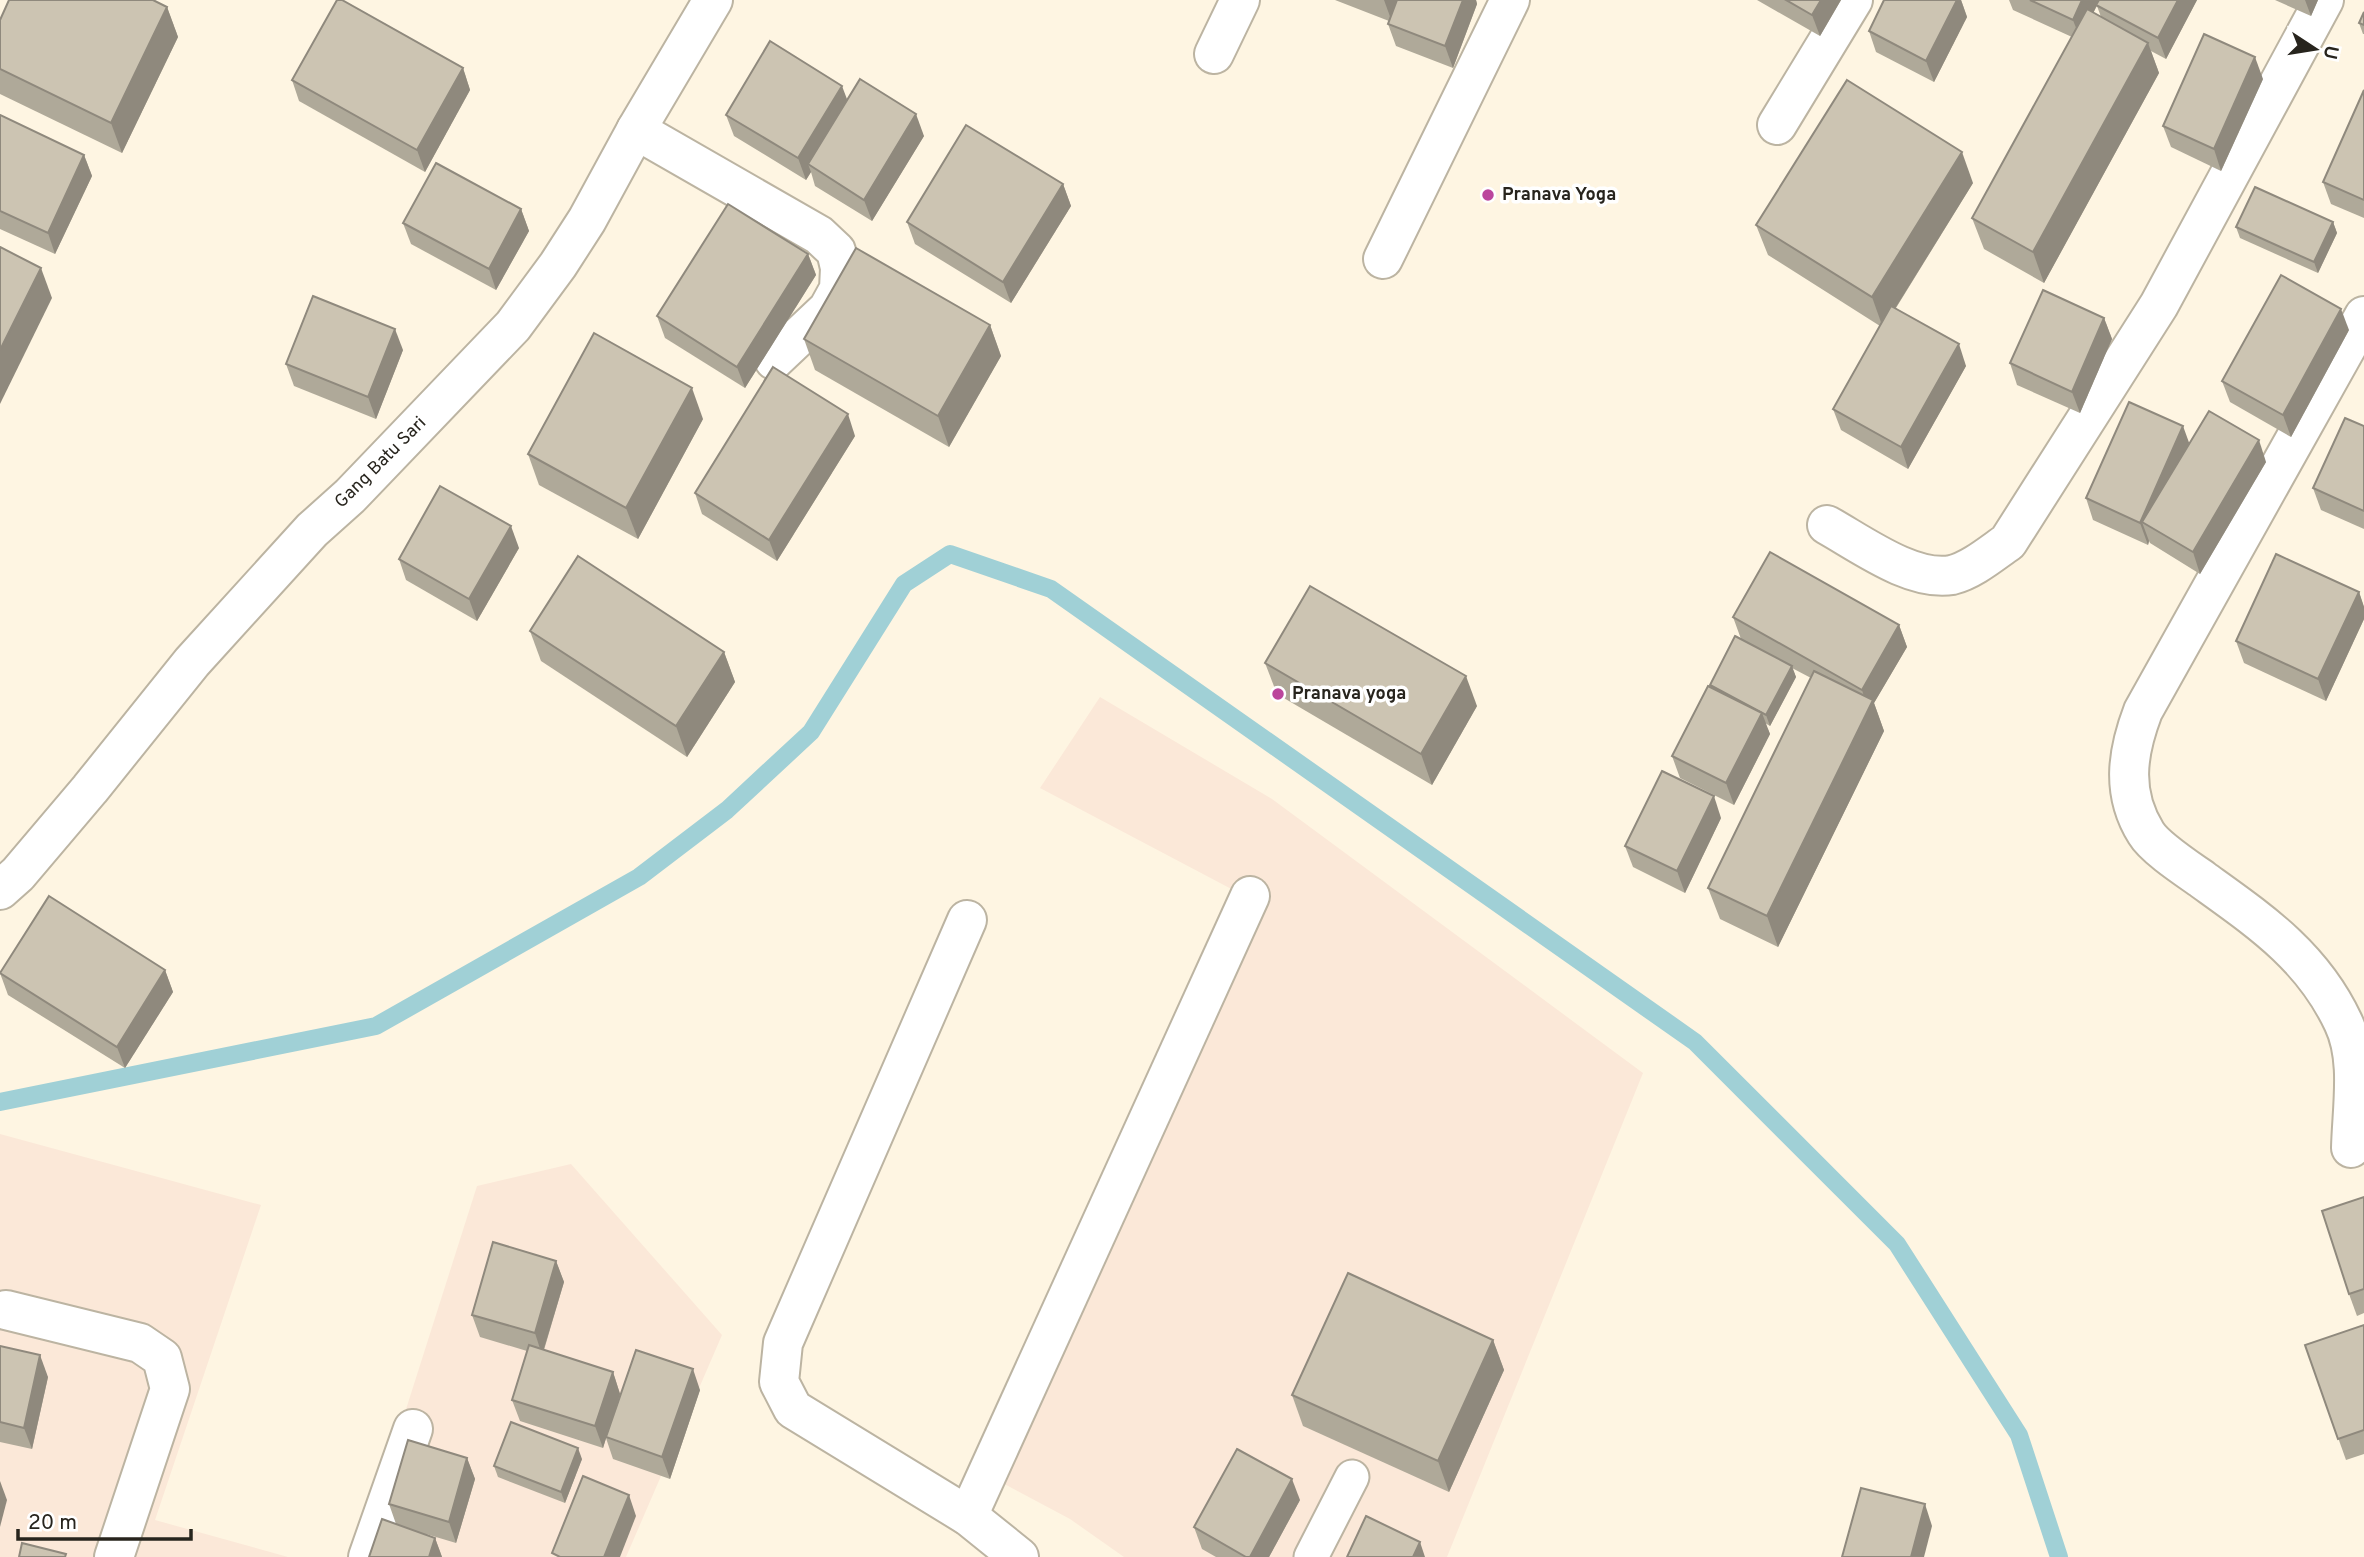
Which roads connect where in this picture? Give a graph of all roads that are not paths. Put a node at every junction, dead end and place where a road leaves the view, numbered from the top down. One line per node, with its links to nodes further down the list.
1 (713, 0): 8 (street, Gang Batu Sari)
2 (1240, 0): 6 (street)
3 (1510, 0): 9 (street)
4 (1853, 0): 7 (street)
5 (2324, 0): 12 (street)
6 (1214, 54)
7 (1777, 125)
8 (636, 130): 11 (street); 13 (street, Gang Batu Sari)
9 (1383, 259)
10 (2364, 316): 16 (street)
11 (774, 360)
12 (1827, 525)
13 (0, 890)
14 (1250, 896): 20 (street)
15 (967, 920): 20 (street)
16 (2351, 1148)
17 (6, 1310): 21 (street)
18 (413, 1429): 22 (street)
19 (1352, 1477): 24 (lane)
20 (968, 1516): 23 (street)
21 (114, 1557)
22 (368, 1557)
23 (1019, 1557)
24 (1311, 1557)

